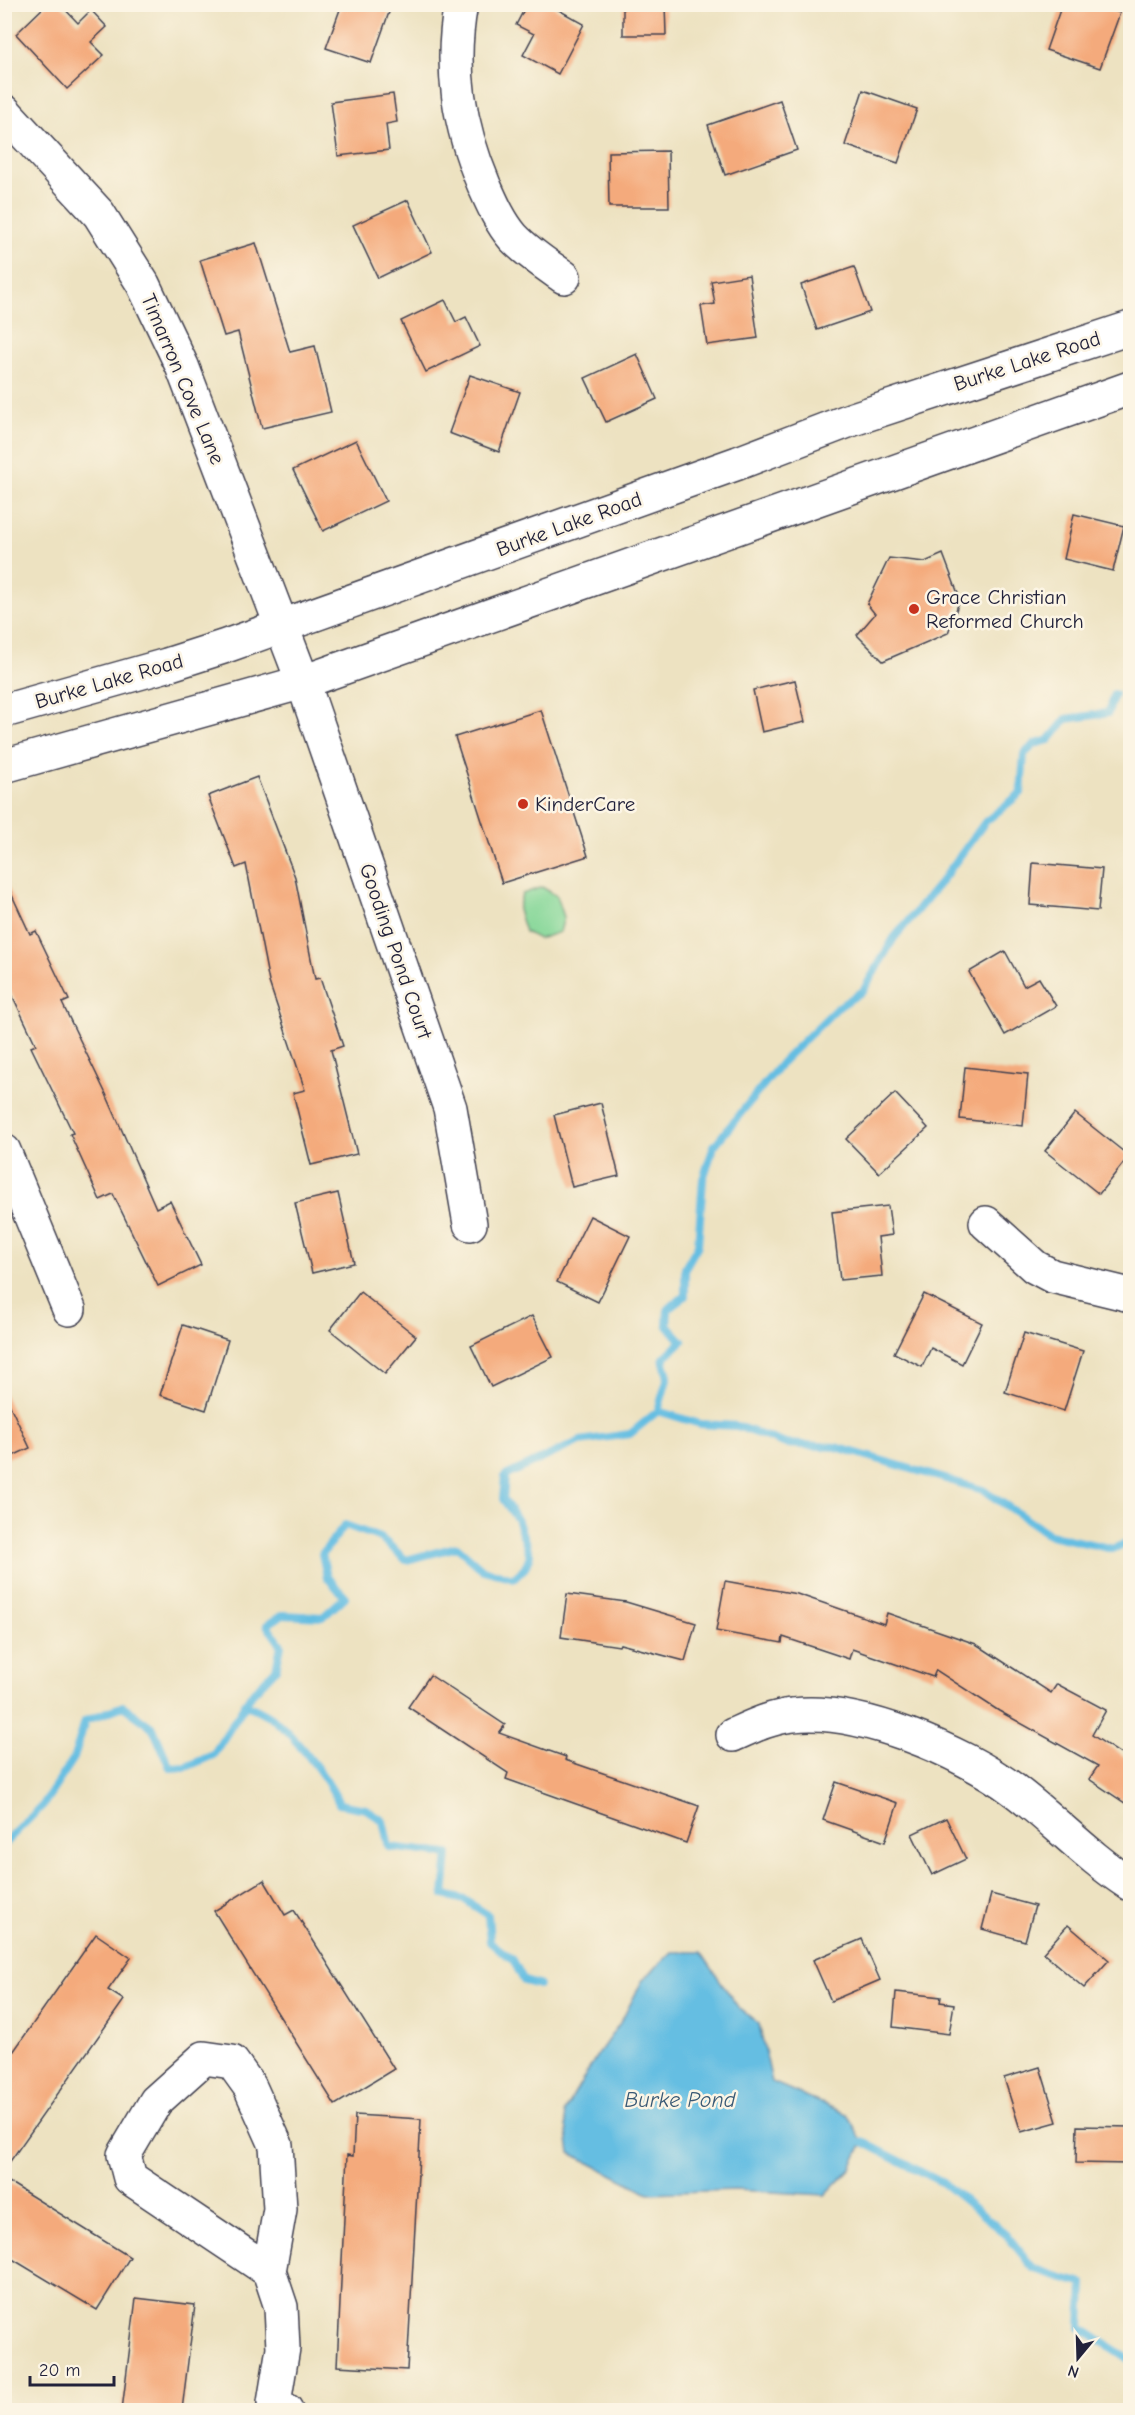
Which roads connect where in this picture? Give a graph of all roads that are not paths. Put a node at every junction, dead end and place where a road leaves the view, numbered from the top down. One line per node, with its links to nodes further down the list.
1 (461, 4): 3 (street)
2 (4, 111): 6 (street, Timarron Cove Lane)
3 (564, 278)
4 (1131, 328): 6 (street, Burke Lake Road)
5 (1131, 388): 7 (street)
6 (280, 627): 7 (street, Timarron Cove Lane); 8 (street, Burke Lake Road)
7 (303, 682): 9 (street); 12 (street, Gooding Pond Court)
8 (4, 711)
9 (4, 766)
10 (4, 1151): 14 (street)
11 (986, 1223): 13 (street)
12 (470, 1224)
13 (1131, 1295)
14 (69, 1309)
15 (733, 1734): 16 (street)
16 (1131, 1884)
17 (269, 2271): 17 (street); 18 (street)
18 (286, 2410)

